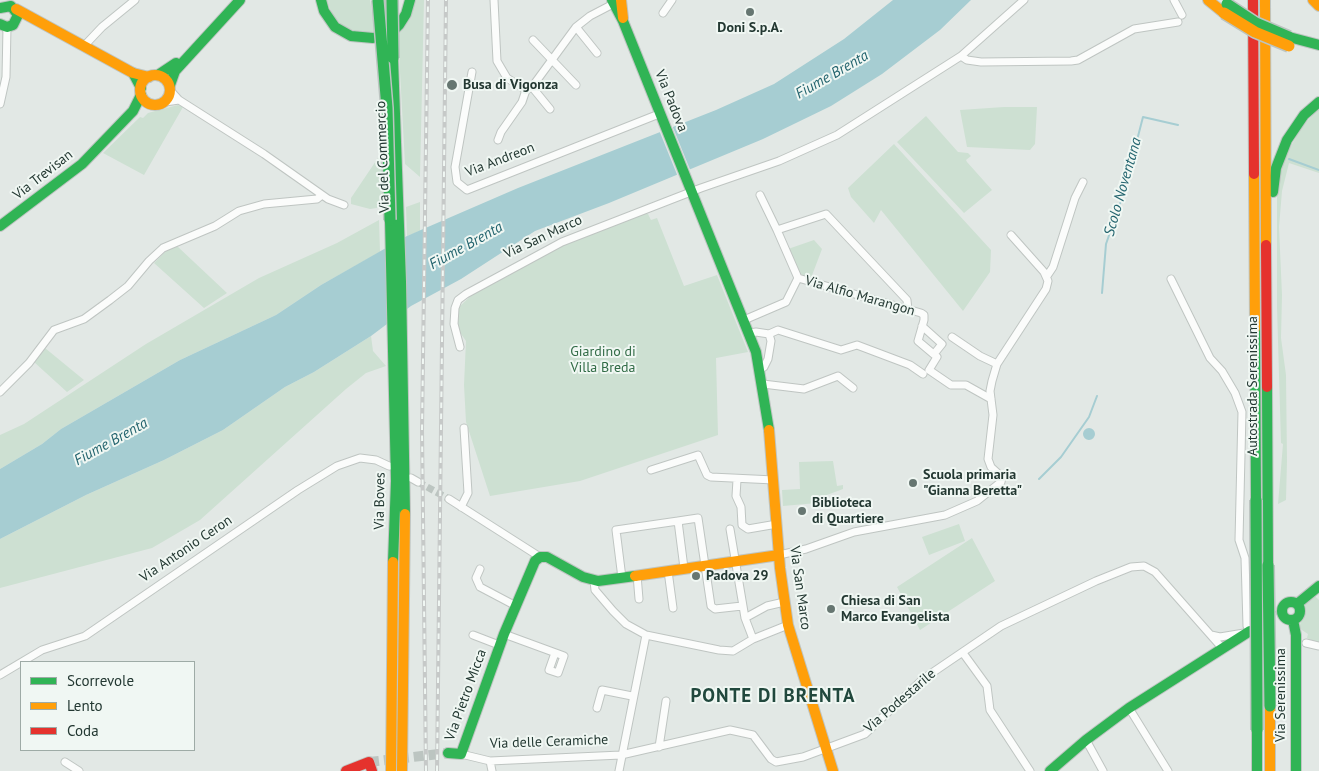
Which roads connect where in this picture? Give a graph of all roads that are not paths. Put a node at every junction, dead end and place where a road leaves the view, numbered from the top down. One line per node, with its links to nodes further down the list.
1 (135, 0): 28 (street)
2 (234, 0): 36 (main road)
3 (240, 0): 38 (main road)
4 (321, 0): 7 (main road)
5 (378, 0): 55 (main road, Via del Commercio, bridge)
6 (392, 0): 63 (main road, Via del Commercio, bridge)
7 (410, 0)
8 (494, 0): 39 (street)
9 (672, 0): 20 (street)
10 (1024, 0): 32 (street, Via San Marco)
11 (1174, 0): 21 (street)
12 (1208, 0): 18 (main road)
13 (1253, 0): 150 (main road, Autostrada Serenissima, bridge)
14 (1265, 0): 59 (main road, Autostrada Serenissima)
15 (1313, 0): 19 (main road)
16 (616, 1): 25 (street); 47 (main road, Via Padova)
17 (6, 6): 22 (main road); 24 (main road)
18 (1224, 6): 27 (main road, bridge)
19 (1319, 6)
20 (663, 13)
21 (1182, 15)
22 (30, 18): 24 (main road); 28 (main road)
23 (1178, 22): 32 (street)
24 (5, 24): 44 (street)
25 (576, 27): 30 (street); 33 (street)
26 (534, 40): 33 (street)
27 (1289, 42): 29 (main road); 31 (main road)
28 (85, 45): 35 (main road)
29 (1319, 45)
30 (598, 53)
31 (1319, 53)
32 (961, 56): 51 (street, Via San Marco)
33 (552, 58): 37 (street); 39 (street)
34 (472, 72): 47 (street, Via Andreon)
35 (133, 73): 36 (main road); 40 (main road)
36 (153, 76): 38 (main road); 40 (main road)
37 (576, 85)
38 (170, 87): 41 (street); 42 (main road)
39 (529, 88): 46 (street); 48 (street)
40 (141, 92): 45 (main road); 49 (main road, Via Trevisan)
41 (179, 100): 42 (street); 52 (street)
42 (165, 102): 45 (main road)
43 (1319, 102): 59 (main road)
44 (0, 104)
45 (153, 105): 49 (main road, Via Trevisan)
46 (550, 109)
47 (659, 116): 51 (main road, Via Padova)
48 (498, 140)
49 (103, 144): 56 (main road, Via Trevisan)
50 (1083, 182): 60 (street)
51 (689, 188): 65 (main road, Via San Marco); 70 (street, Via San Marco)
52 (322, 195): 54 (street); 78 (street)
53 (760, 195): 57 (street)
54 (344, 205)
55 (390, 225): 72 (main road, Via Boves)
56 (0, 226)
57 (777, 230): 61 (street); 64 (street)
58 (1011, 235): 60 (street)
59 (1267, 266): 129 (main road, Autostrada Serenissima, bridge)
60 (1047, 276): 73 (street)
61 (798, 278): 64 (street, Via Alfio Marangon); 65 (street, Via Alfio Marangon)
62 (1171, 278): 110 (street)
63 (402, 282): 72 (main road, Via Boves)
64 (908, 310): 66 (street, Via Alfio Marangon)
65 (744, 320): 67 (main road, Via San Marco)
66 (922, 326): 71 (street, Via Alfio Marangon); 71 (street, Via Alfio Marangon)
67 (750, 334): 68 (street); 74 (main road, Via San Marco)
68 (769, 334): 74 (street); 75 (street)
69 (952, 337): 73 (street)
70 (460, 347)
71 (934, 354): 79 (street, Via Alfio Marangon)
72 (398, 359): 141 (main road, Via Boves); 142 (main road, Via Boves)
73 (997, 364): 79 (street)
74 (760, 369): 76 (main road, Via San Marco)
75 (924, 374)
76 (763, 384): 77 (street); 84 (main road, Via San Marco)
77 (853, 388)
78 (0, 392)
79 (991, 399): 90 (street)
80 (464, 428): 86 (street)
81 (389, 466): 122 (street, Via Antonio Ceron)
82 (651, 468): 83 (street)
83 (737, 480): 84 (street); 88 (street)
84 (774, 480): 88 (main road, Via San Marco)
85 (449, 499): 86 (street)
86 (461, 506): 91 (street)
87 (678, 521): 93 (street); 95 (street); 98 (street)
88 (777, 524): 90 (main road, Via San Marco)
89 (730, 529): 92 (street)
90 (779, 555): 92 (main road); 109 (main road, Via San Marco)
91 (543, 557): 99 (main road); 104 (main road, Via Pietro Micca)
92 (736, 561): 93 (main road); 105 (street)
93 (705, 565): 95 (main road); 105 (street)
94 (480, 568): 104 (street)
95 (684, 568): 96 (main road)
96 (668, 571): 97 (main road); 106 (street)
97 (637, 575): 98 (main road); 101 (street)
98 (622, 578): 99 (main road)
99 (589, 579): 114 (street)
100 (1319, 586): 103 (main road)
101 (639, 599)
102 (780, 603): 107 (street)
103 (1297, 604): 108 (main road); 108 (main road)
104 (516, 606): 111 (main road, Via Pietro Micca)
105 (742, 606): 107 (street)
106 (673, 608)
107 (745, 618): 115 (street)
108 (1293, 620): 153 (main road, Via Serenissima)
109 (788, 625): 115 (street); 132 (main road, Via San Marco)
110 (1250, 631): 112 (street); 119 (main road)
111 (504, 634): 117 (main road, Via Pietro Micca); 120 (street)
112 (1208, 634): 119 (street, Via Podestarile); 121 (street, Via Podestarile)
113 (473, 635): 117 (street, Via Pietro Micca)
114 (646, 635): 115 (street); 125 (street)
115 (753, 639)
116 (1306, 643): 118 (street)
117 (499, 645): 134 (main road, Via Pietro Micca)
118 (1319, 646)
119 (1223, 648): 128 (main road)
120 (555, 653)
121 (963, 653): 132 (street, Via Podestarile); 146 (street)
122 (24, 661)
123 (20, 664): 124 (street, Via Antonio Ceron)
124 (0, 676)
125 (632, 696): 127 (street); 135 (street)
126 (666, 701): 131 (street)
127 (597, 708)
128 (1129, 708): 130 (main road); 149 (street)
129 (1270, 711): 151 (main road, Autostrada Serenissima); 152 (main road)
130 (1086, 740): 147 (main road); 148 (street)
131 (659, 746): 132 (street, Via delle Ceramiche); 135 (street, Via delle Ceramiche)
132 (827, 750): 145 (main road, Via San Marco)
133 (448, 753): 134 (main road, Via delle Ceramiche)
134 (461, 754): 137 (street, Via delle Ceramiche)
135 (621, 755): 137 (street, Via delle Ceramiche); 144 (street, Via delle Ceramiche)
136 (65, 762): 139 (street)
137 (490, 762): 143 (street)
138 (370, 766): 140 (main road)
139 (79, 771)
140 (346, 771)
141 (391, 771)
142 (402, 771)
143 (492, 771)
144 (619, 771)
145 (833, 771)
146 (1030, 771)
147 (1050, 771)
148 (1104, 771)
149 (1168, 771)
150 (1256, 771)
151 (1270, 771)
152 (1275, 771)
153 (1296, 771)

